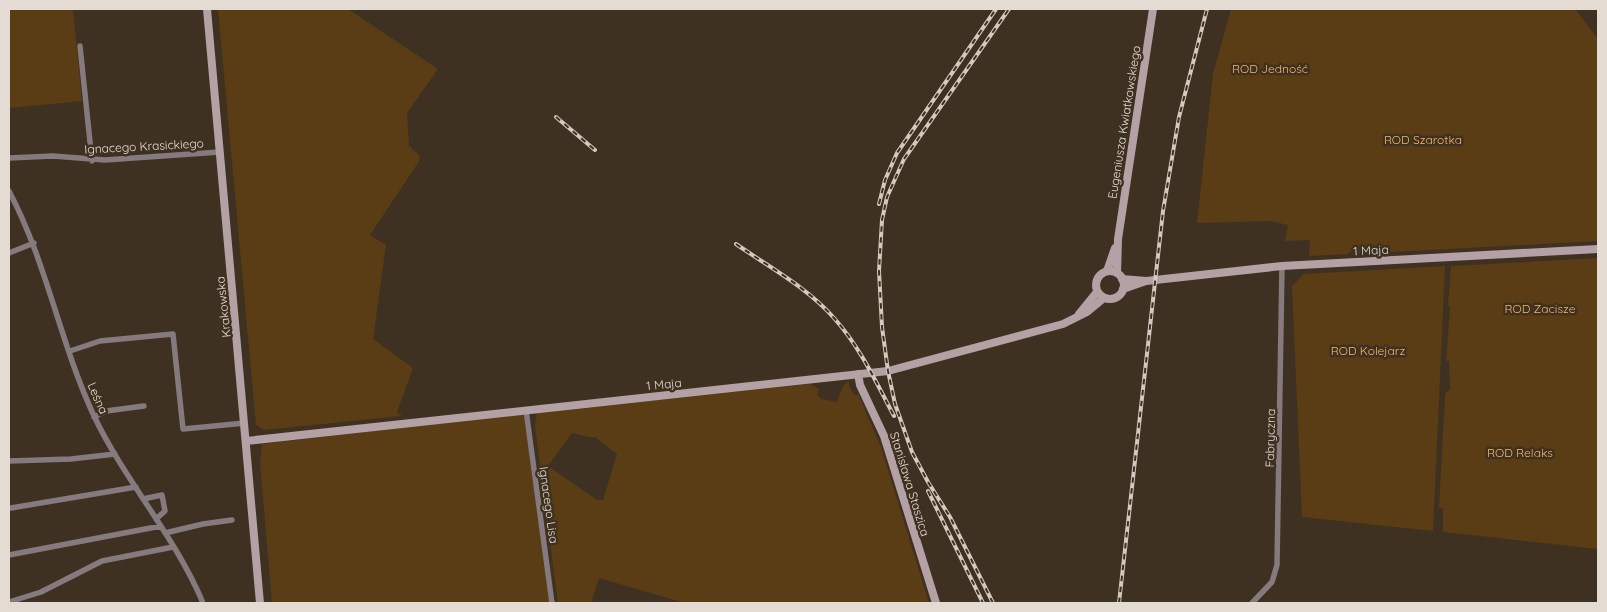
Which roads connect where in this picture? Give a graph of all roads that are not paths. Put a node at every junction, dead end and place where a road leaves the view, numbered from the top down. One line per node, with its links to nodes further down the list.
1 (207, 9): 4 (street, Krakowska)
2 (1153, 9): 8 (street, Eugeniusza Kwiatkowskiego)
3 (80, 46): 6 (street)
4 (220, 152): 6 (street, Ignacego Krasickiego); 25 (street, Krakowska)
5 (9, 158): 6 (street, Ignacego Krasickiego)
6 (92, 161)
7 (9, 191): 9 (street, Leśna)
8 (1118, 239): 13 (street, Eugeniusza Kwiatkowskiego); 14 (street, Eugeniusza Kwiatkowskiego)
9 (34, 243): 11 (street); 20 (street, Leśna)
10 (1598, 250): 12 (street, 1 Maja)
11 (9, 253)
12 (1282, 266): 15 (street, 1 Maja); 43 (street, Fabryczna)
13 (1107, 271): 14 (street); 17 (street)
14 (1119, 276): 15 (street, 1 Maja); 16 (street)
15 (1146, 281): 16 (street, 1 Maja)
16 (1123, 289): 18 (street)
17 (1097, 292): 18 (street); 19 (street, 1 Maja)
18 (1104, 298): 19 (street, 1 Maja)
19 (1078, 315): 21 (street, 1 Maja)
20 (70, 351): 24 (street, Leśna); 25 (street)
21 (858, 374): 23 (street, 1 Maja); 42 (street, Stanisława Staszica)
22 (144, 406): 24 (street)
23 (526, 410): 26 (street, 1 Maja); 41 (street, Ignacego Lisa)
24 (94, 417): 27 (street, Leśna)
25 (245, 422): 26 (street, Krakowska)
26 (246, 441): 40 (street, Krakowska)
27 (115, 454): 28 (street); 29 (street, Leśna)
28 (9, 461)
29 (136, 487): 30 (street, Leśna); 31 (street)
30 (143, 499): 32 (street, Leśna); 32 (street)
31 (11, 508)
32 (156, 519): 34 (street, Leśna)
33 (232, 520): 35 (street)
34 (161, 526): 35 (street, Leśna); 37 (street)
35 (165, 533): 36 (street, Leśna)
36 (173, 547): 38 (street); 39 (street, Leśna)
37 (9, 555)
38 (9, 602)
39 (203, 603)
40 (260, 603)
41 (552, 603)
42 (936, 603)
43 (1252, 603)

